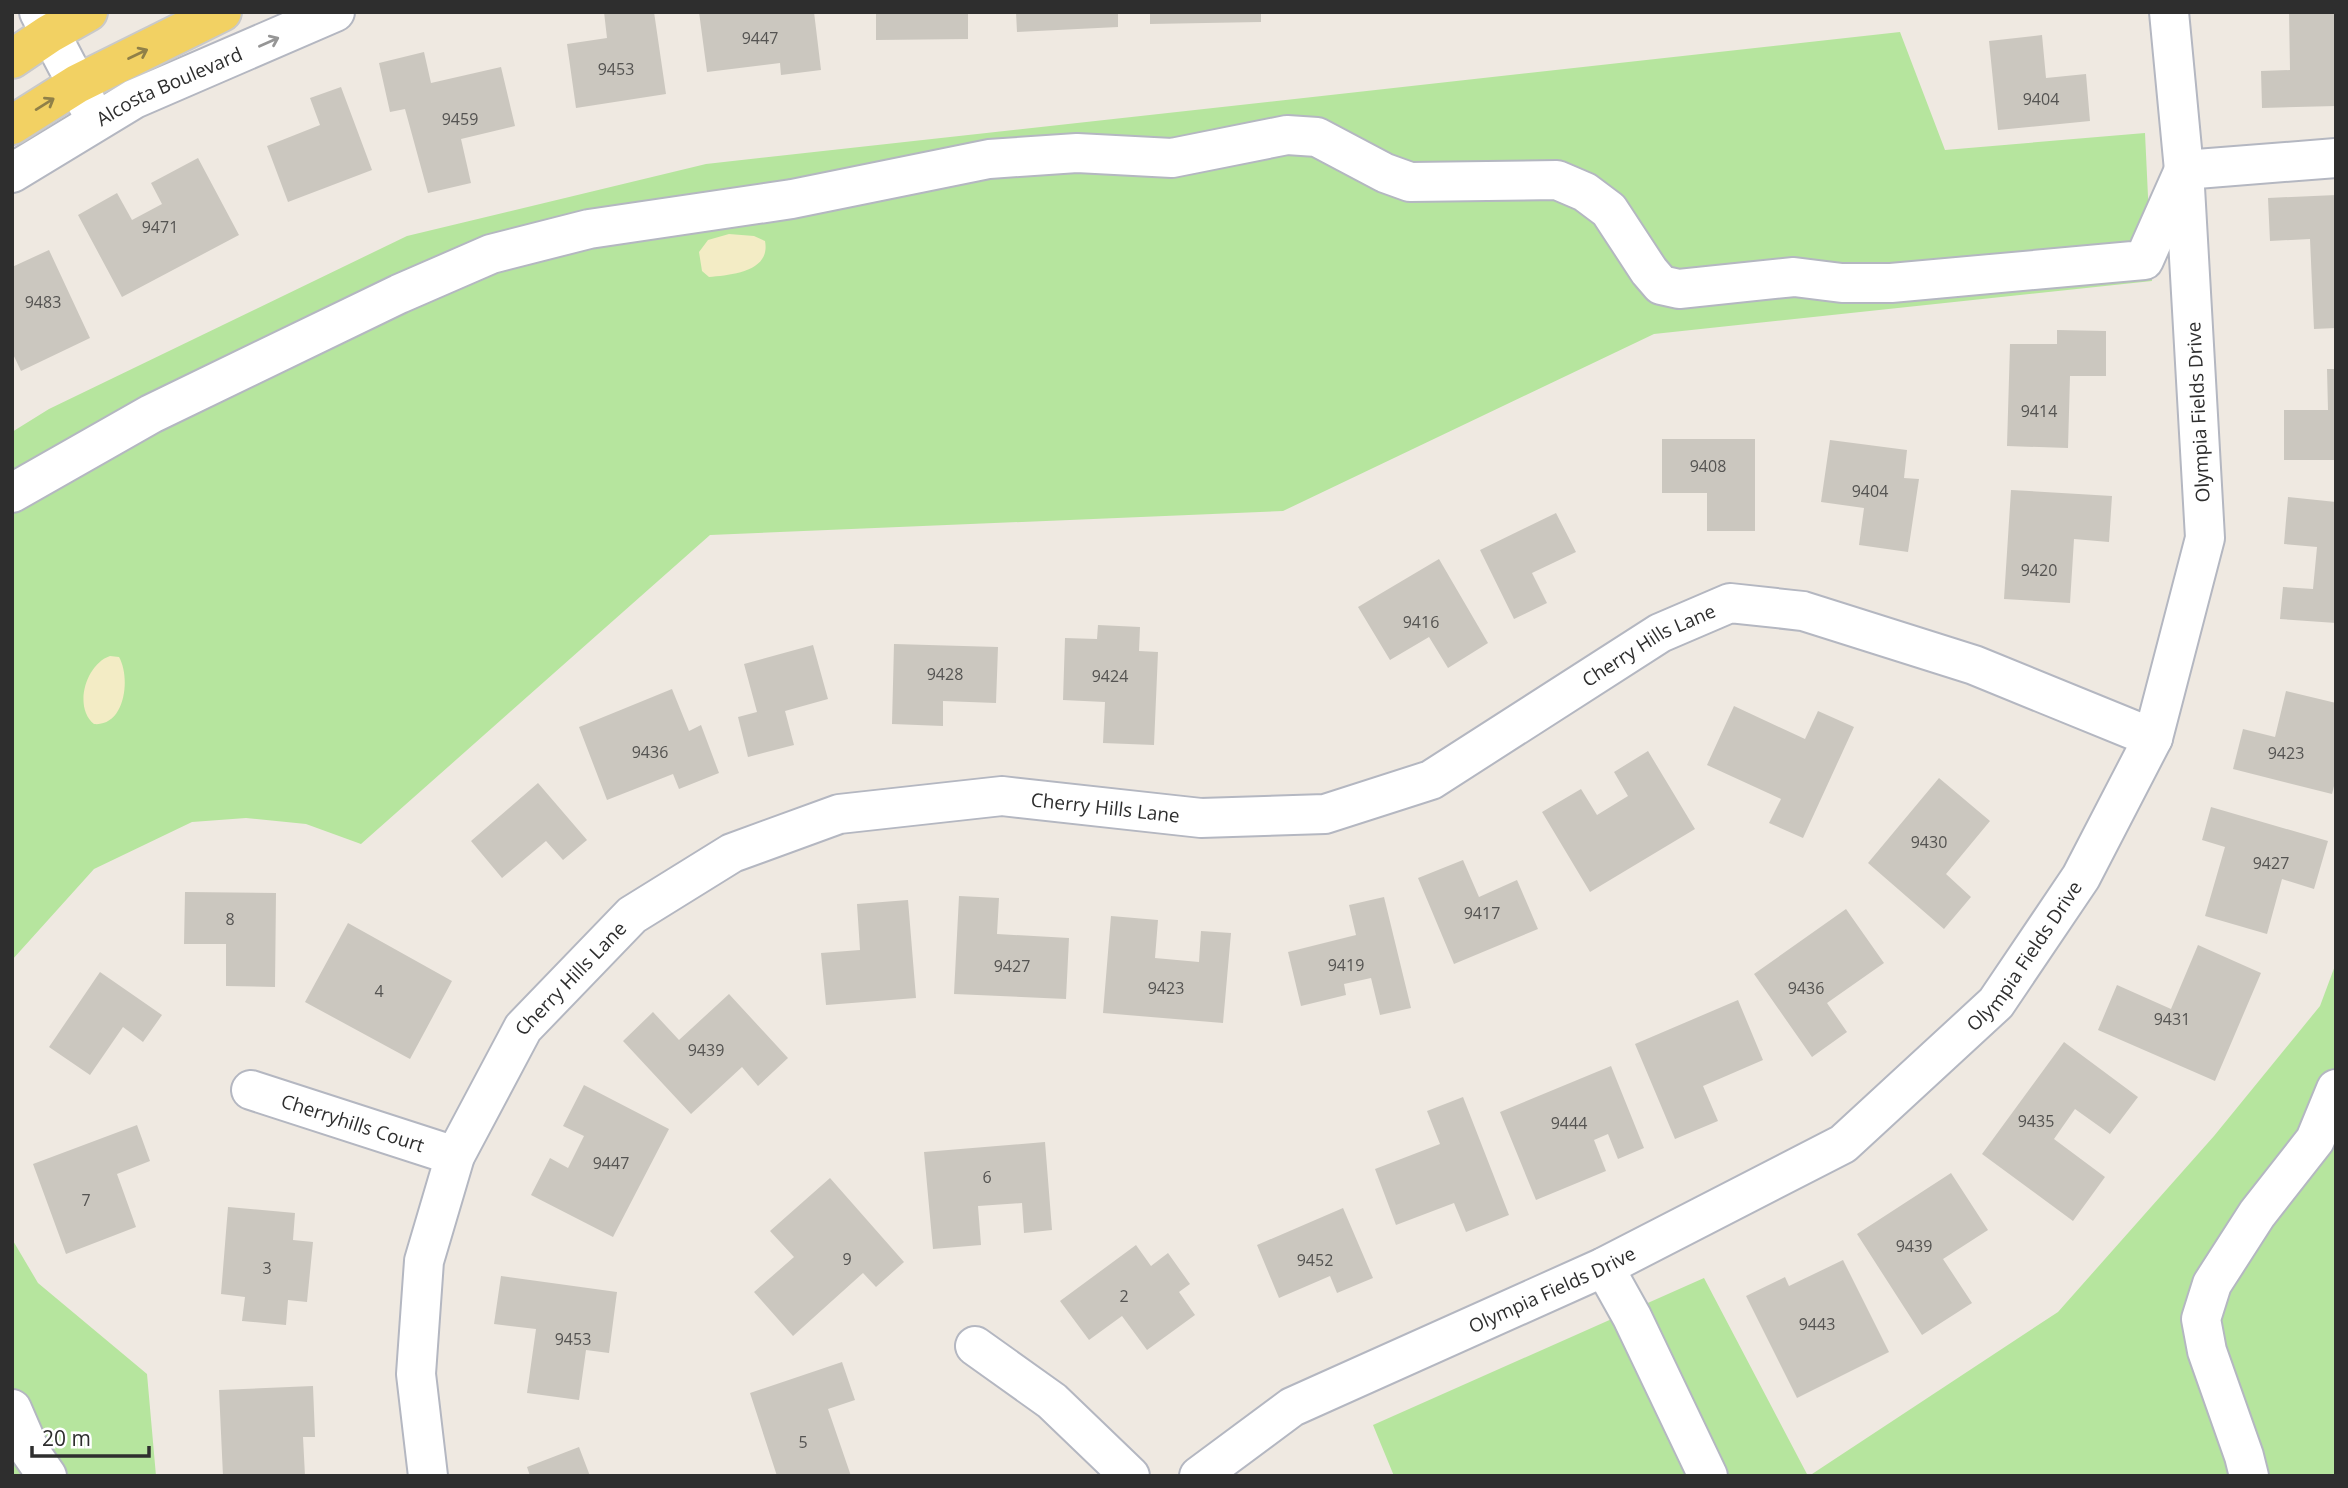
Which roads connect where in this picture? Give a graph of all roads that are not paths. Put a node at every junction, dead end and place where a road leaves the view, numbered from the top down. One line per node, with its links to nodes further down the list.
1 (88, 12): 5 (main road)
2 (222, 12): 7 (main road, one-way to 2)
3 (335, 12): 8 (street, Alcosta Boulevard, one-way to 3)
4 (2169, 12): 11 (street, Olympia Fields Drive)
5 (44, 23): 6 (main road); 7 (street)
6 (12, 58)
7 (77, 84): 8 (street); 9 (main road, one-way to 7)
8 (96, 123): 12 (street, Alcosta Boulevard)
9 (12, 125)
10 (2336, 158): 11 (street)
11 (2184, 170): 13 (street); 14 (street, Olympia Fields Drive)
12 (12, 173)
13 (12, 494)
14 (2153, 738): 17 (street, Cherry Hills Lane); 18 (street, Olympia Fields Drive)
15 (2336, 1089): 26 (street)
16 (251, 1090): 17 (street, Cherryhills Court)
17 (455, 1156): 22 (street, Cherry Hills Lane)
18 (1604, 1267): 24 (street, Olympia Fields Drive); 25 (street)
19 (975, 1346): 23 (street)
20 (12, 1409): 21 (street)
21 (47, 1476)
22 (428, 1476)
23 (1130, 1476)
24 (1199, 1476)
25 (1708, 1476)
26 (2249, 1476)

